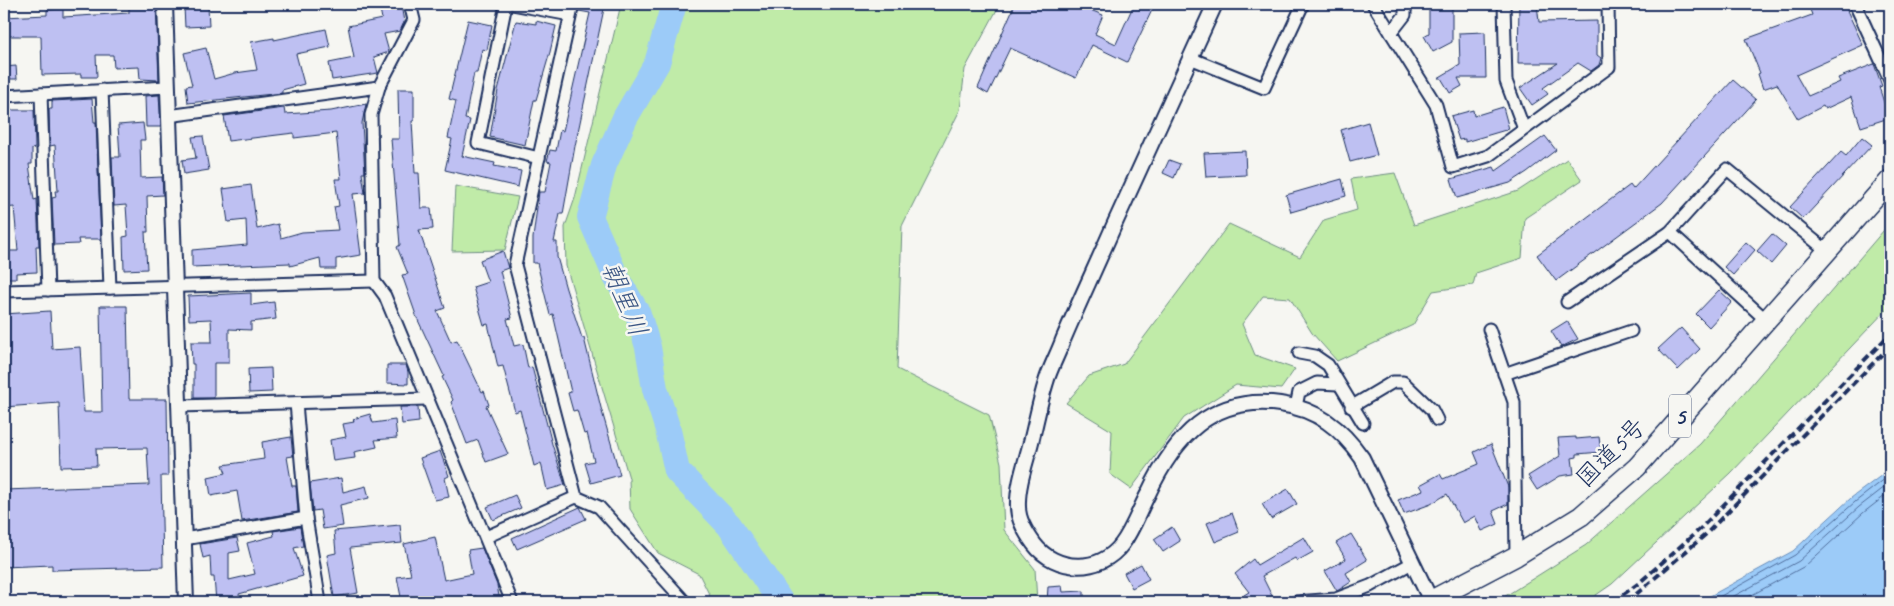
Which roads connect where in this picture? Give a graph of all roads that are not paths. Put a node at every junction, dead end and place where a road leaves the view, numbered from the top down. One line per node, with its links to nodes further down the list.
1 (165, 4): 18 (street)
2 (410, 4): 19 (street)
3 (506, 4): 25 (street)
4 (512, 4): 13 (street)
5 (1215, 4): 16 (street)
6 (1304, 4): 16 (street)
7 (1373, 4): 15 (street)
8 (1405, 4): 15 (street)
9 (1504, 4): 24 (street)
10 (1608, 4): 24 (street)
11 (1855, 4): 14 (street)
12 (1868, 4): 14 (street)
13 (572, 9): 25 (street)
14 (1860, 17): 17 (street)
15 (1391, 33): 24 (street)
16 (1190, 58): 44 (street)
17 (1890, 80)
18 (167, 87): 20 (street); 23 (street)
19 (379, 87): 23 (street); 29 (street)
20 (102, 90): 21 (street); 31 (street)
21 (41, 94): 22 (street); 32 (street)
22 (4, 96)
23 (168, 116): 30 (street)
24 (1524, 129)
25 (539, 158): 48 (street)
26 (1890, 180): 28 (highway, 国道5号 / 5)
27 (1670, 232): 28 (street); 34 (street); 35 (street)
28 (1827, 251): 35 (highway, 国道5号 / 5)
29 (374, 281): 30 (street); 41 (street)
30 (174, 286): 31 (street); 43 (street)
31 (110, 288): 32 (street)
32 (48, 290): 33 (street)
33 (4, 291)
34 (1567, 302)
35 (1766, 320): 52 (highway, 国道5号 / 5)
36 (1489, 328): 39 (street)
37 (1631, 331): 39 (street)
38 (1299, 352): 40 (street)
39 (1504, 374): 52 (street)
40 (1338, 384): 44 (street); 45 (street)
41 (427, 399): 42 (street); 50 (street)
42 (296, 403): 43 (street); 49 (street)
43 (179, 406): 51 (street)
44 (1296, 407): 53 (street)
45 (1351, 407): 46 (street); 47 (street)
46 (1437, 420)
47 (1363, 423)
48 (576, 497): 50 (street); 57 (street)
49 (306, 518): 51 (street); 55 (street)
50 (486, 537): 56 (street)
51 (184, 539): 54 (street)
52 (1516, 556): 59 (highway, 国道5号 / 5)
53 (1412, 563): 58 (street); 59 (street)
54 (186, 602)
55 (320, 602)
56 (512, 602)
57 (685, 602)
58 (1296, 602)
59 (1429, 602)

